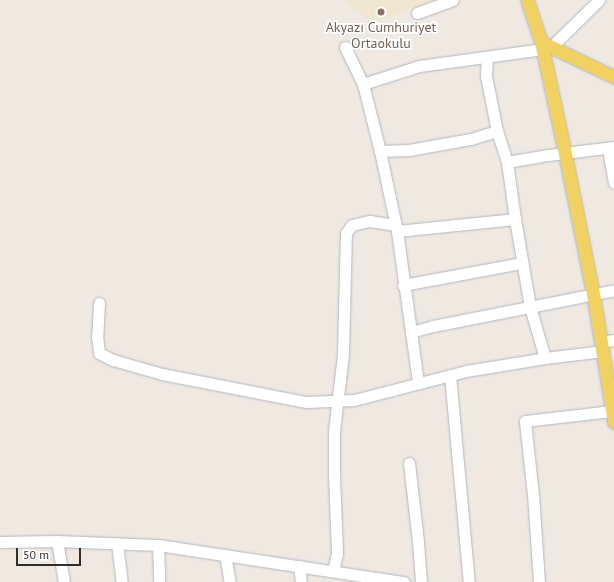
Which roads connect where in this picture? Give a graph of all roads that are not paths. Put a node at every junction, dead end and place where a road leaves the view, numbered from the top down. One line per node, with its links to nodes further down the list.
1 (453, 0): 4 (street)
2 (527, 0): 5 (main road)
3 (599, 0): 5 (street)
4 (417, 13)
5 (545, 46): 7 (street); 8 (main road); 13 (main road)
6 (345, 47): 9 (street)
7 (487, 57): 9 (street); 10 (street)
8 (613, 76)
9 (363, 84): 12 (street)
10 (497, 132): 12 (street); 14 (street)
11 (611, 148): 13 (street); 15 (street)
12 (380, 151): 17 (street)
13 (565, 154): 14 (street); 21 (main road)
14 (508, 162): 16 (street)
15 (614, 182)
16 (515, 220): 17 (street); 18 (street)
17 (396, 228): 19 (street); 29 (street)
18 (522, 263): 19 (street); 23 (street)
19 (403, 285): 24 (street)
20 (614, 290): 21 (street)
21 (593, 294): 23 (street); 25 (main road)
22 (99, 303): 29 (street)
23 (530, 307): 24 (street); 26 (street)
24 (411, 332): 28 (street)
25 (606, 344): 26 (street); 30 (main road)
26 (545, 358): 27 (street)
27 (450, 375): 28 (street); 47 (street)
28 (418, 382): 29 (street)
29 (338, 400): 38 (street)
30 (613, 416): 48 (street)
31 (409, 464): 46 (street)
32 (57, 541): 33 (street); 34 (street); 40 (street)
33 (0, 542)
34 (117, 543): 35 (street); 41 (street)
35 (158, 545): 36 (street); 42 (street)
36 (225, 555): 37 (street); 43 (street)
37 (299, 566): 38 (street); 44 (street)
38 (332, 571): 39 (street)
39 (372, 580): 45 (street)
40 (64, 582)
41 (122, 582)
42 (159, 582)
43 (230, 582)
44 (301, 582)
45 (404, 582)
46 (420, 582)
47 (469, 582)
48 (539, 582)

